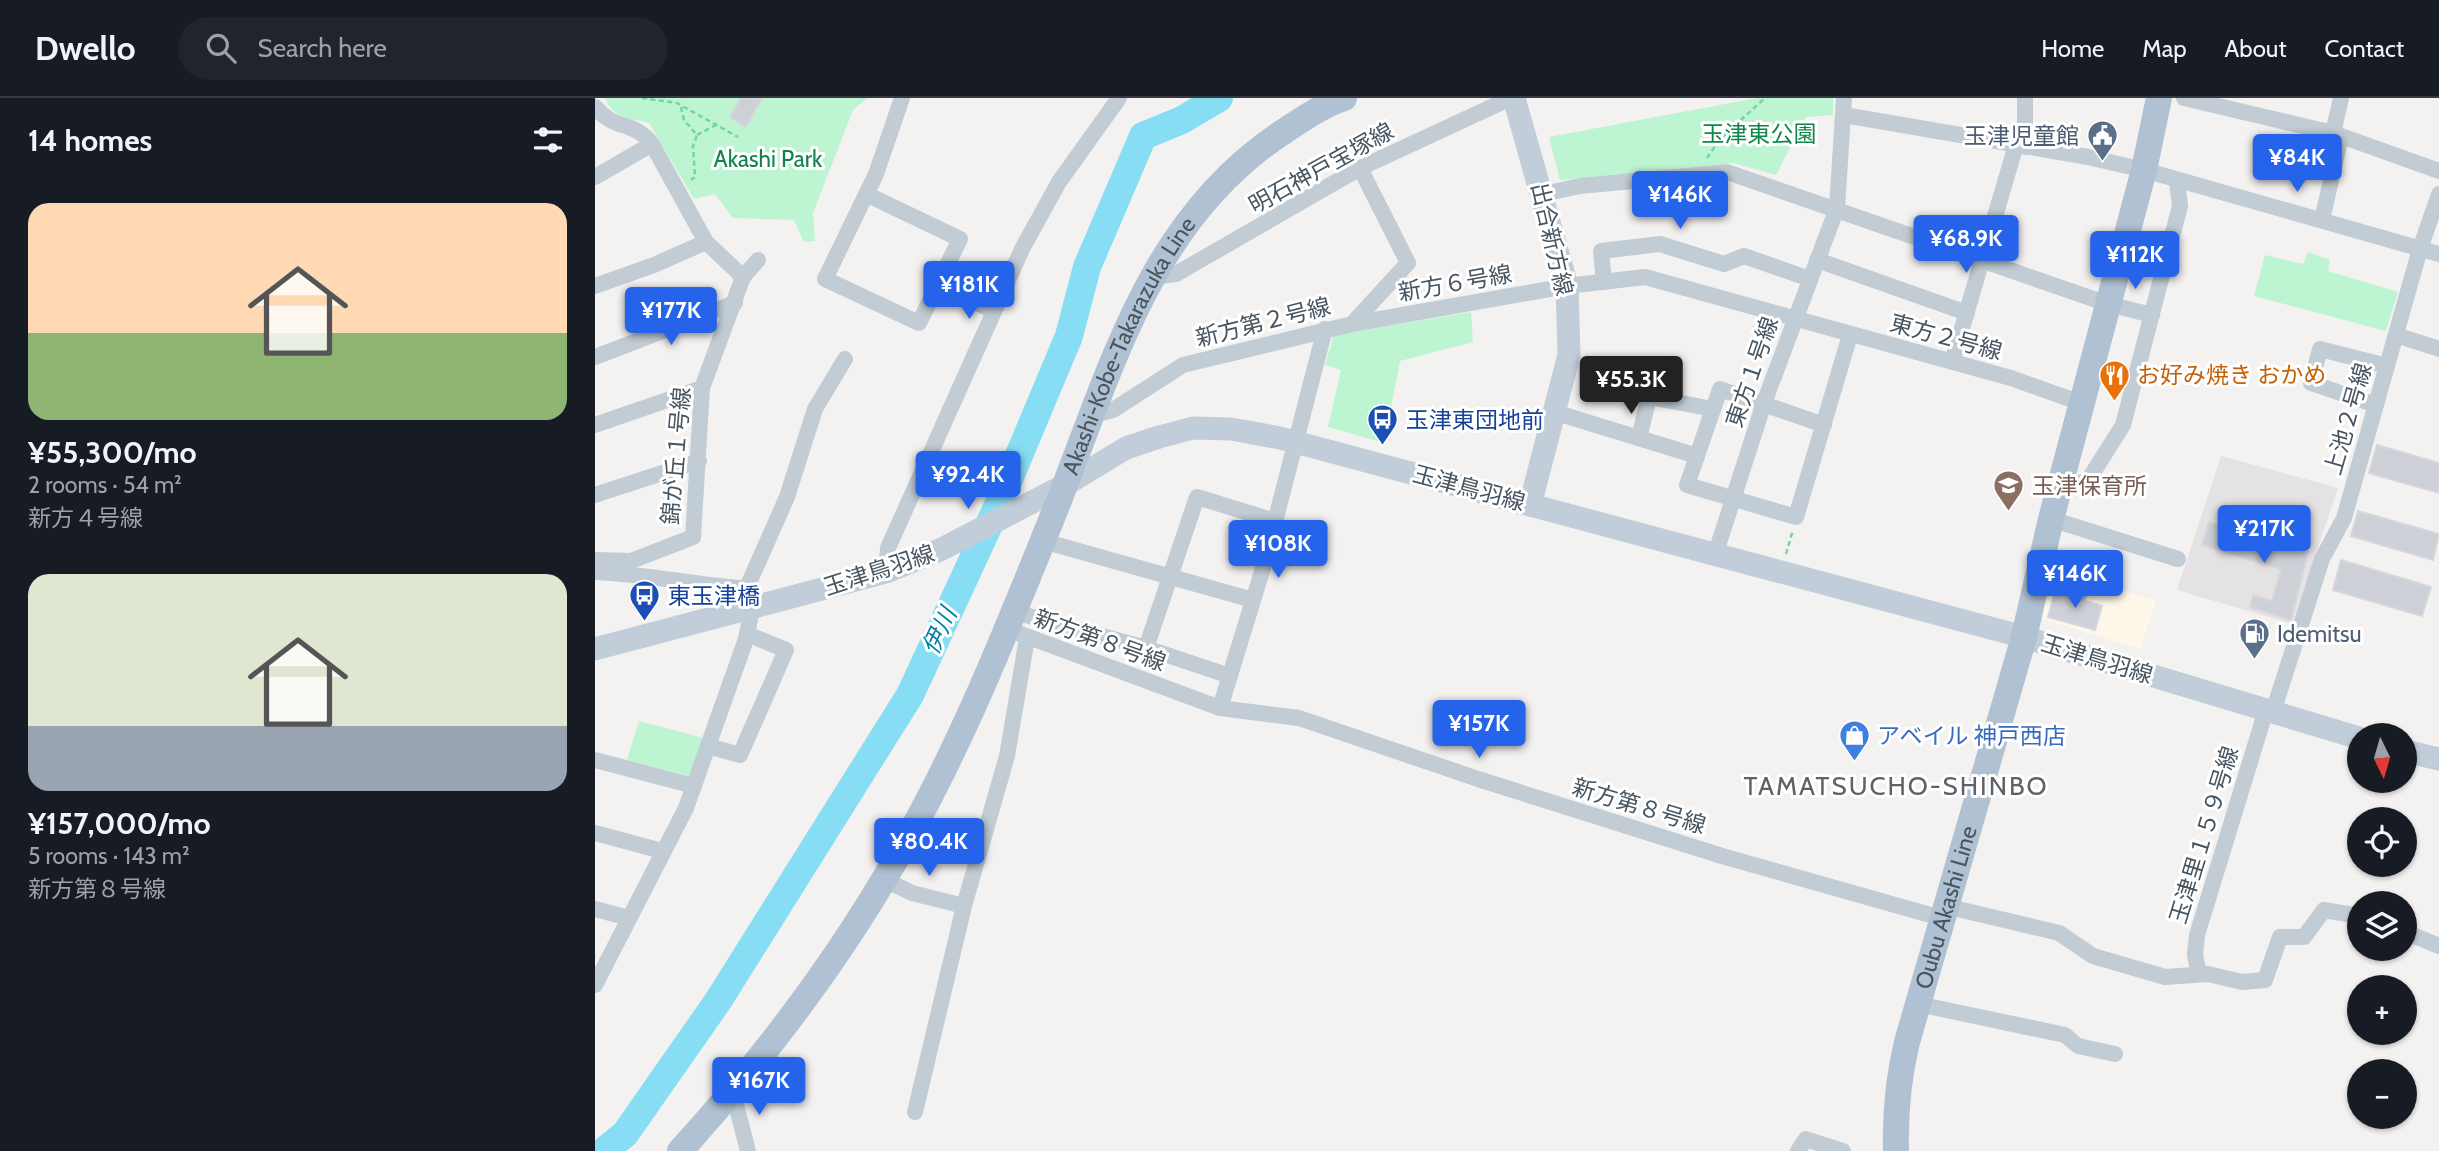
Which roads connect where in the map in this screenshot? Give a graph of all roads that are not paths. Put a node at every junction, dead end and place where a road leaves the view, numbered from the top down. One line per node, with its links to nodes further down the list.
1 (902, 98): 20 (street)
2 (1119, 98): 40 (street)
3 (1344, 98): 32 (main road, Akashi-Kobe-Takarazuka Line)
4 (1513, 98): 15 (street, 明石神戸宝塚線); 21 (street, 出合新方線)
5 (1844, 98): 11 (street, 東方１号線)
6 (2025, 98): 14 (street)
7 (2159, 98): 16 (main road, Oubu Akashi Line)
8 (2184, 98): 12 (street)
9 (2341, 98): 12 (street)
10 (595, 107): 13 (street)
11 (1845, 115): 14 (street); 23 (street, 東方１号線)
12 (2333, 133): 17 (street); 24 (street)
13 (652, 145): 18 (street); 25 (street)
14 (2020, 146): 16 (street); 30 (street)
15 (1360, 168): 32 (street, 明石神戸宝塚線); 44 (street, 新方第２号線)
16 (2144, 170): 19 (street); 39 (main road, Oubu Akashi Line)
17 (2439, 171)
18 (595, 177)
19 (2177, 181): 24 (street); 42 (street)
20 (866, 194): 36 (street); 36 (street)
21 (1543, 194): 23 (street); 37 (street, 出合新方線)
22 (2439, 194): 26 (street, 上池２号線)
23 (1837, 208): 29 (street, 東方１号線); 30 (street)
24 (2322, 220): 26 (street)
25 (706, 242): 31 (street); 35 (street)
26 (2420, 249): 27 (street); 47 (street, 上池２号線)
27 (2439, 254)
28 (758, 260): 31 (street)
29 (1817, 260): 33 (street, 東方１号線); 41 (street)
30 (1980, 260): 39 (street); 41 (street)
31 (743, 277): 38 (street, 錦が丘１号線)
32 (1152, 277): 59 (main road, Akashi-Kobe-Takarazuka Line)
33 (1810, 279): 34 (street); 43 (street, 東方１号線)
34 (1604, 282): 37 (street, 新方６号線); 43 (street, 東方２号線)
35 (595, 285)
36 (937, 285): 40 (street)
37 (1567, 286): 44 (street, 新方６号線); 58 (street, 出合新方線)
38 (735, 303): 49 (street); 53 (street, 錦が丘１号線)
39 (2108, 304): 42 (street); 55 (main road, Oubu Akashi Line)
40 (994, 311): 78 (street)
41 (1967, 313): 51 (street)
42 (2152, 315): 66 (street)
43 (1794, 319): 46 (street, 東方２号線); 54 (street, 東方１号線)
44 (1352, 324): 45 (street, 新方第２号線)
45 (1325, 328): 59 (street, 新方第２号線); 63 (street)
46 (1850, 335): 51 (street, 東方２号線); 61 (street)
47 (2396, 335): 48 (street); 52 (street, 上池２号線)
48 (2439, 349)
49 (595, 357)
50 (845, 359): 81 (street)
51 (1952, 362): 55 (street, 東方２号線)
52 (2387, 366): 56 (street, 上池２号線); 56 (street)
53 (702, 388): 60 (street); 65 (street, 錦が丘１号線)
54 (1764, 403): 57 (street); 61 (street); 69 (street, 東方１号線)
55 (2084, 404): 66 (main road, Oubu Akashi Line)
56 (2376, 405): 89 (street, 上池２号線)
57 (1713, 409): 62 (street); 64 (street)
58 (1554, 412): 62 (street); 70 (street, 出合新方線)
59 (1094, 415): 67 (main road, Akashi-Kobe-Takarazuka Line)
60 (595, 425)
61 (1824, 425): 69 (street)
62 (1639, 438): 64 (street)
63 (1295, 442): 67 (street, 玉津鳥羽線); 70 (street, 玉津鳥羽線); 72 (street)
64 (1697, 456): 69 (street)
65 (699, 461): 68 (street); 76 (street, 錦が丘１号線)
66 (2061, 484): 71 (main road, Oubu Akashi Line)
67 (1065, 485): 73 (main road, Akashi-Kobe-Takarazuka Line); 78 (street, 玉津鳥羽線)
68 (595, 495)
69 (1733, 500): 74 (street, 東方１号線)
70 (1530, 505): 74 (street, 玉津鳥羽線)
71 (2051, 519): 75 (street); 84 (main road, Oubu Akashi Line)
72 (1275, 521): 79 (street); 80 (street)
73 (1043, 541): 79 (street); 82 (main road, Akashi-Kobe-Takarazuka Line)
74 (1716, 552): 84 (street, 玉津鳥羽線)
75 (2178, 559)
76 (595, 560)
77 (595, 572): 81 (street)
78 (886, 572): 81 (street, 玉津鳥羽線)
79 (1170, 575): 80 (street); 85 (street)
80 (1253, 600): 87 (street)
81 (748, 601): 83 (street); 86 (street, 玉津鳥羽線)
82 (1016, 626): 85 (street); 88 (street, 新方第８号線); 98 (main road, Akashi-Kobe-Takarazuka Line); 99 (street)
83 (747, 634): 91 (street); 91 (street)
84 (2024, 638): 89 (street, 玉津鳥羽線); 101 (main road, Oubu Akashi Line)
85 (1146, 648): 87 (street)
86 (595, 649)
87 (1230, 676): 88 (street)
88 (1220, 708): 101 (street, 新方第８号線)
89 (2270, 711): 90 (street, 玉津鳥羽線); 106 (street, 玉津里１５９号線)
90 (2347, 734)
91 (708, 746): 95 (street)
92 (2417, 754): 94 (street)
93 (595, 760): 95 (street)
94 (2439, 760)
95 (694, 786): 97 (street)
96 (595, 833): 97 (street)
97 (662, 851): 103 (street)
98 (883, 879): 99 (street); 110 (main road, Akashi-Kobe-Takarazuka Line)
99 (964, 906): 111 (street)
100 (595, 909): 103 (street)
101 (1943, 912): 106 (street, 新方第８号線); 108 (main road, Oubu Akashi Line)
102 (2347, 914): 106 (street, 新方第８号線)
103 (629, 918): 107 (street)
104 (2417, 937): 105 (street)
105 (2439, 946)
106 (2199, 974)
107 (595, 984)
108 (1918, 1003): 109 (street); 116 (main road, Oubu Akashi Line)
109 (2115, 1054)
110 (733, 1093): 112 (main road, Akashi-Kobe-Takarazuka Line); 113 (street)
111 (915, 1112)
112 (680, 1151)
113 (748, 1151)
114 (1798, 1151): 115 (street)
115 (1843, 1151)
116 (1896, 1151)

